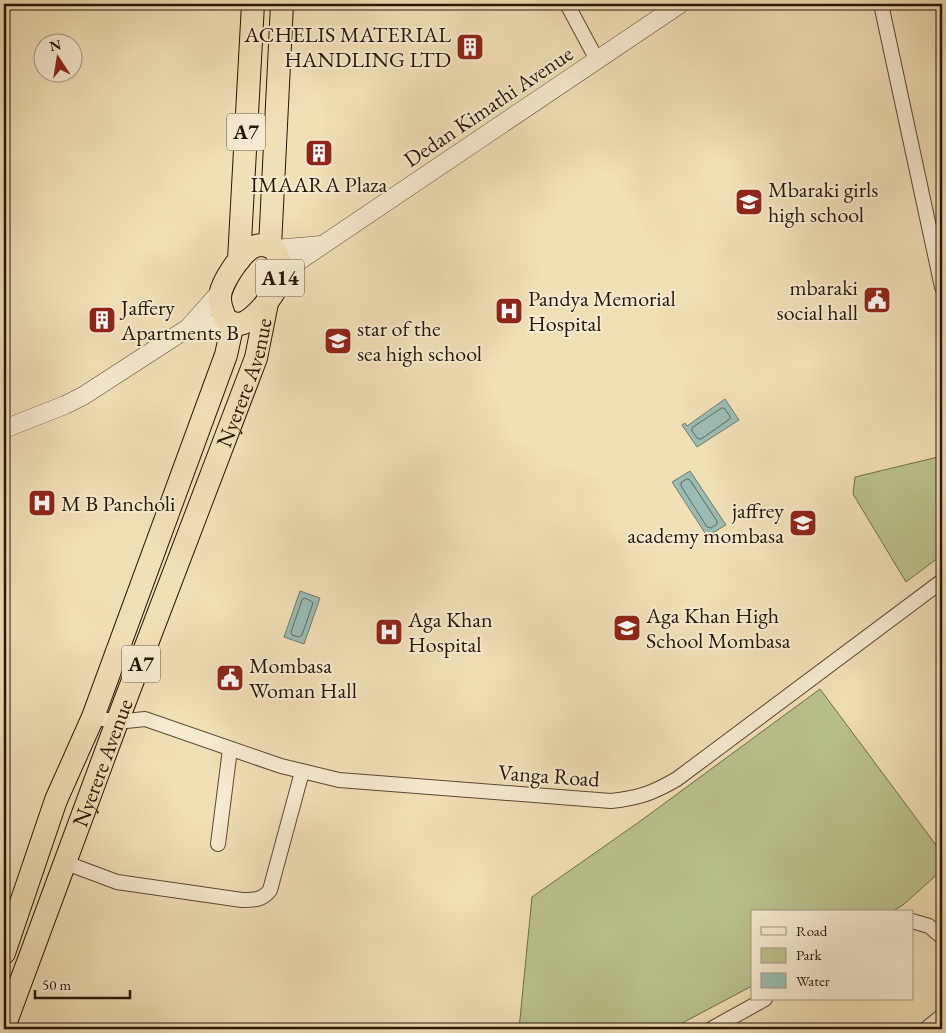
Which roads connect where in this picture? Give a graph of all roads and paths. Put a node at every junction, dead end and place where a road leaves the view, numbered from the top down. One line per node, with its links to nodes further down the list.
1 (253, 4): 9 (highway, A7)
2 (282, 4): 8 (highway, A7)
3 (567, 4): 6 (street)
4 (680, 4): 6 (street, Dedan Kimathi Avenue)
5 (881, 4): 11 (street)
6 (597, 60): 7 (street, Dedan Kimathi Avenue)
7 (322, 245): 8 (street, Dedan Kimathi Avenue); 10 (street, Dedan Kimathi Avenue)
8 (273, 248): 9 (highway, A14); 10 (highway, A14)
9 (239, 260): 12 (highway, A14)
10 (281, 273): 13 (highway, A14)
11 (942, 287)
12 (220, 291): 14 (highway); 15 (street)
13 (268, 298): 14 (highway, A14); 18 (highway, Nyerere Avenue / A7)
14 (230, 322): 15 (street); 17 (highway, Nyerere Avenue / A7)
15 (188, 328): 16 (street)
16 (4, 429)
17 (180, 481): 18 (highway); 20 (highway, Nyerere Avenue / A7)
18 (207, 488): 21 (highway, Nyerere Avenue / A7)
19 (942, 581): 28 (street, Vanga Road)
20 (124, 634): 21 (highway); 22 (highway, Nyerere Avenue / A7)
21 (149, 643): 23 (highway, Nyerere Avenue / A7)
22 (105, 686): 23 (street); 24 (highway, Nyerere Avenue / A7)
23 (128, 696): 25 (street); 26 (highway, Nyerere Avenue / A7)
24 (93, 717): 26 (street, Vanga Road); 29 (highway, Nyerere Avenue / A7)
25 (145, 719): 26 (street, Vanga Road); 27 (street, Vanga Road)
26 (117, 722): 31 (highway, Nyerere Avenue / A7)
27 (230, 748): 28 (street, Vanga Road); 30 (street)
28 (302, 772): 31 (street)
29 (56, 800): 34 (highway, Nyerere Avenue / A7); 37 (highway)
30 (218, 844)
31 (66, 863): 37 (highway, Nyerere Avenue / A7)
32 (914, 922): 33 (street)
33 (942, 937)
34 (4, 953)
35 (763, 1000): 38 (street)
36 (942, 1016): 39 (street)
37 (7, 1019)
38 (711, 1029)
39 (926, 1029)

